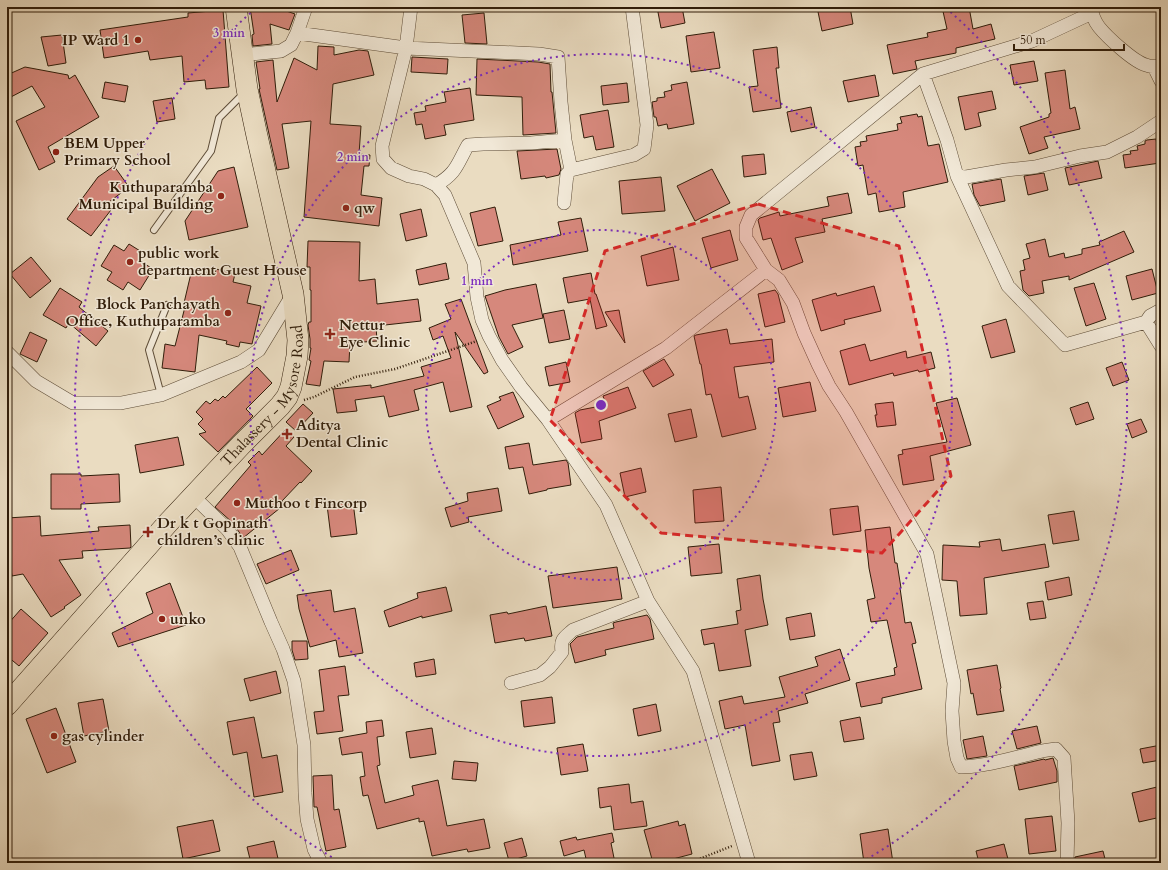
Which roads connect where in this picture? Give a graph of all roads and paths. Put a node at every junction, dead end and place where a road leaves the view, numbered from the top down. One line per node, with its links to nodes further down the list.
1 (236, 7): 8 (main road, Thalassery - Mysore Road)
2 (306, 7): 6 (street)
3 (412, 7): 7 (street)
4 (632, 7): 15 (street)
5 (1091, 10): 9 (street); 10 (street)
6 (297, 33): 7 (street); 8 (street)
7 (406, 48): 14 (street); 17 (street)
8 (242, 55): 12 (main road, Thalassery - Mysore Road)
9 (1157, 66): 11 (street)
10 (923, 74): 16 (street); 20 (street)
11 (1161, 81)
12 (247, 89): 19 (lane); 21 (main road, Thalassery - Mysore Road)
13 (1161, 121): 16 (street)
14 (565, 140): 15 (street); 17 (street)
15 (570, 170): 18 (street)
16 (957, 176): 24 (street)
17 (436, 185): 25 (street)
18 (564, 203)
19 (154, 230)
20 (766, 270): 30 (street); 39 (street)
21 (292, 294): 28 (street); 29 (main road, Thalassery - Mysore Road)
22 (167, 305): 28 (lane)
23 (1161, 310): 24 (street)
24 (1146, 322): 26 (street)
25 (489, 336): 29 (path); 30 (street)
26 (1161, 346)
27 (7, 352): 28 (street)
28 (161, 395)
29 (280, 406): 31 (main road, Thalassery - Mysore Road)
30 (548, 420): 32 (street)
31 (193, 496): 34 (main road, Thalassery - Mysore Road); 36 (street)
32 (648, 601): 33 (street); 35 (street)
33 (511, 684)
34 (7, 705)
35 (743, 842): 37 (path); 38 (street)
36 (321, 863)
37 (690, 863)
38 (748, 863)
39 (1067, 863)

